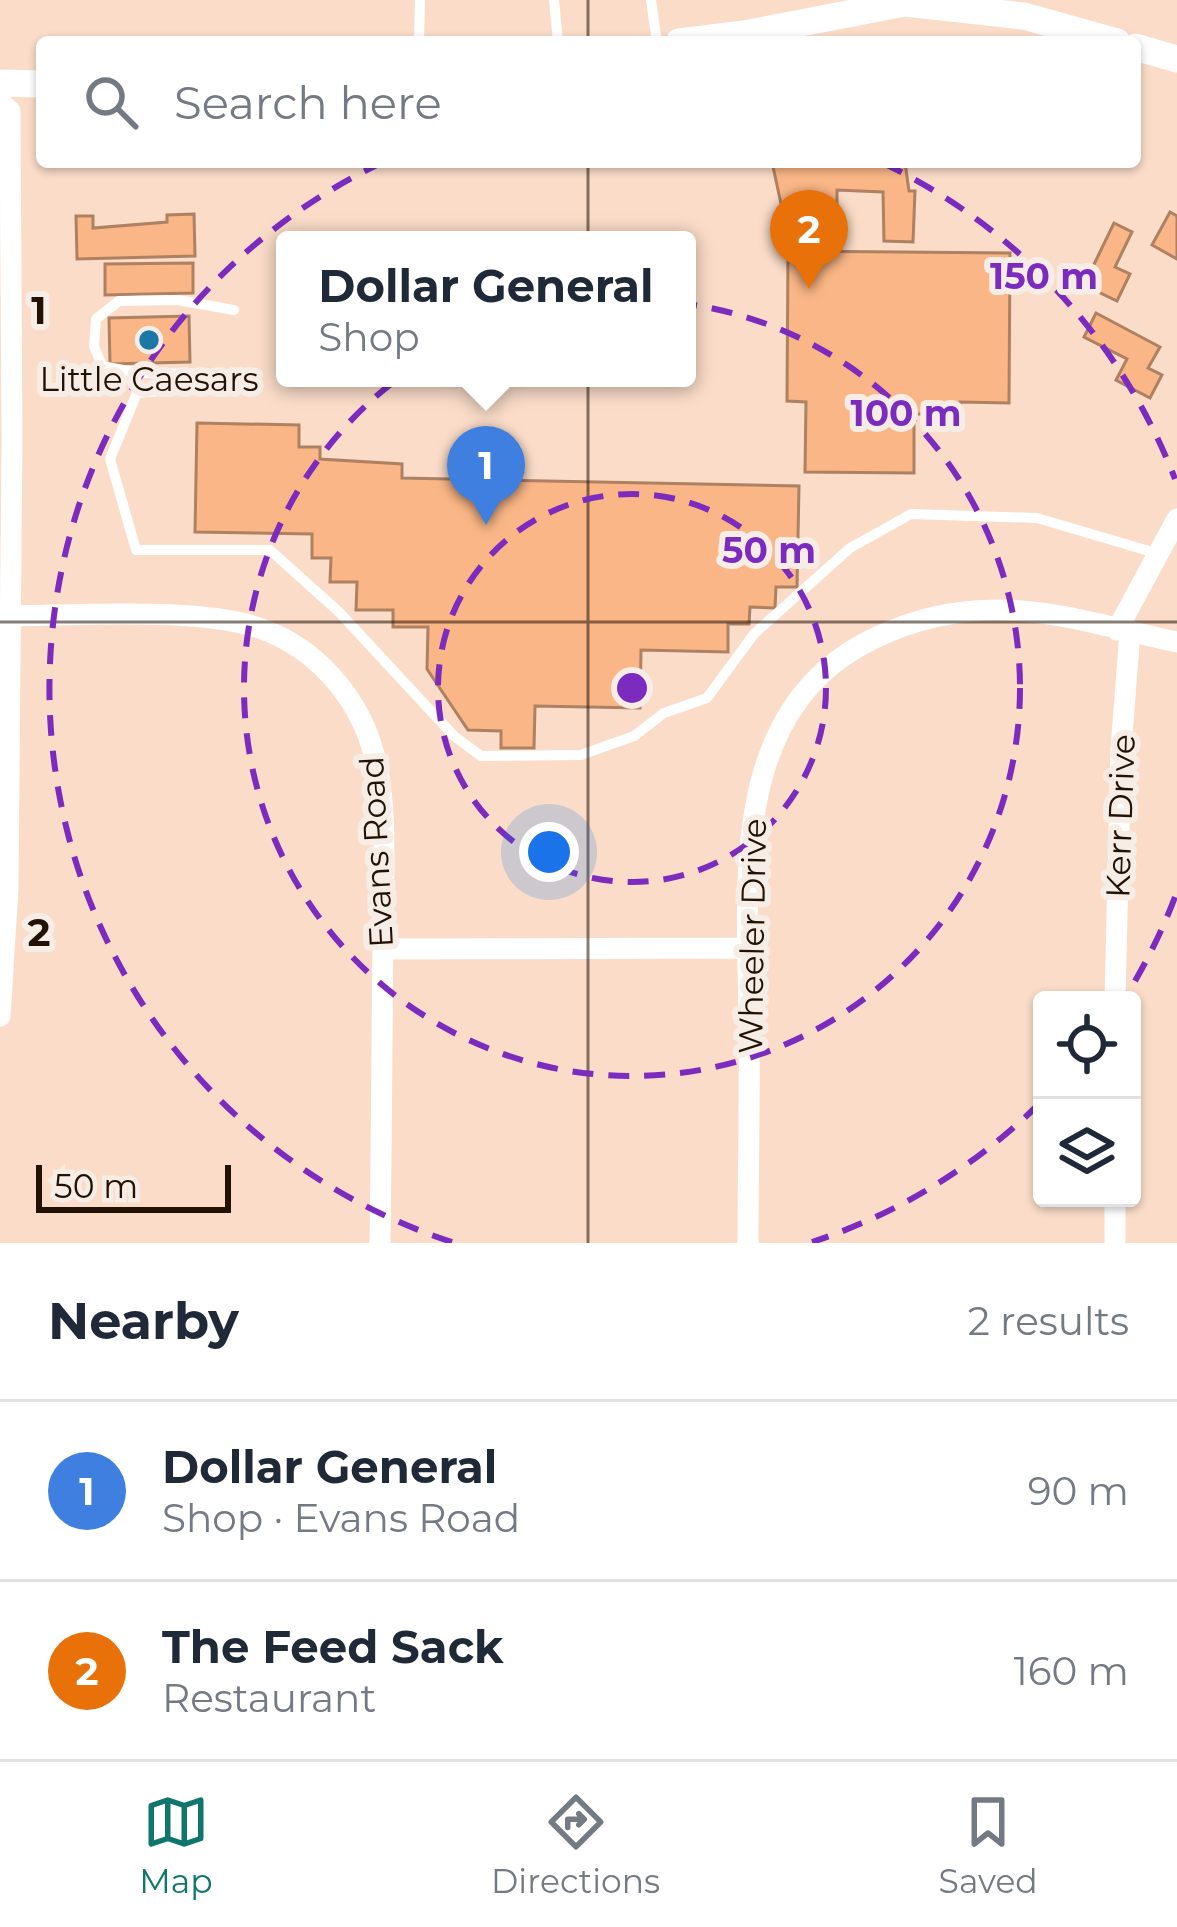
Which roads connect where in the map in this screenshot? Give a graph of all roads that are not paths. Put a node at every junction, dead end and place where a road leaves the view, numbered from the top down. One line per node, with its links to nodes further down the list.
1 (420, 0): 6 (lane)
2 (554, 0): 7 (lane)
3 (651, 0): 8 (lane)
4 (912, 1): 5 (main road); 10 (main road)
5 (838, 8): 9 (main road)
6 (418, 36)
7 (557, 36)
8 (655, 36)
9 (707, 36)
10 (1096, 36)
11 (1141, 49): 12 (main road)
12 (1177, 59)
13 (0, 83): 14 (main road)
14 (36, 84)
15 (0, 102): 19 (street)
16 (234, 310): 18 (lane)
17 (1177, 519): 18 (street, Kerr Drive)
18 (1159, 554): 20 (street, Kerr Drive)
19 (5, 616): 23 (street, Evans Road); 25 (street)
20 (1124, 631): 21 (street, Wheeler Drive); 22 (street, Wheeler Drive); 24 (street, Kerr Drive)
21 (1177, 642)
22 (748, 948): 23 (street); 28 (street, Wheeler Drive)
23 (383, 949): 27 (street, Evans Road)
24 (1115, 991)
25 (0, 1016)
26 (1115, 1207): 29 (street)
27 (380, 1243)
28 (748, 1243)
29 (1115, 1243)

